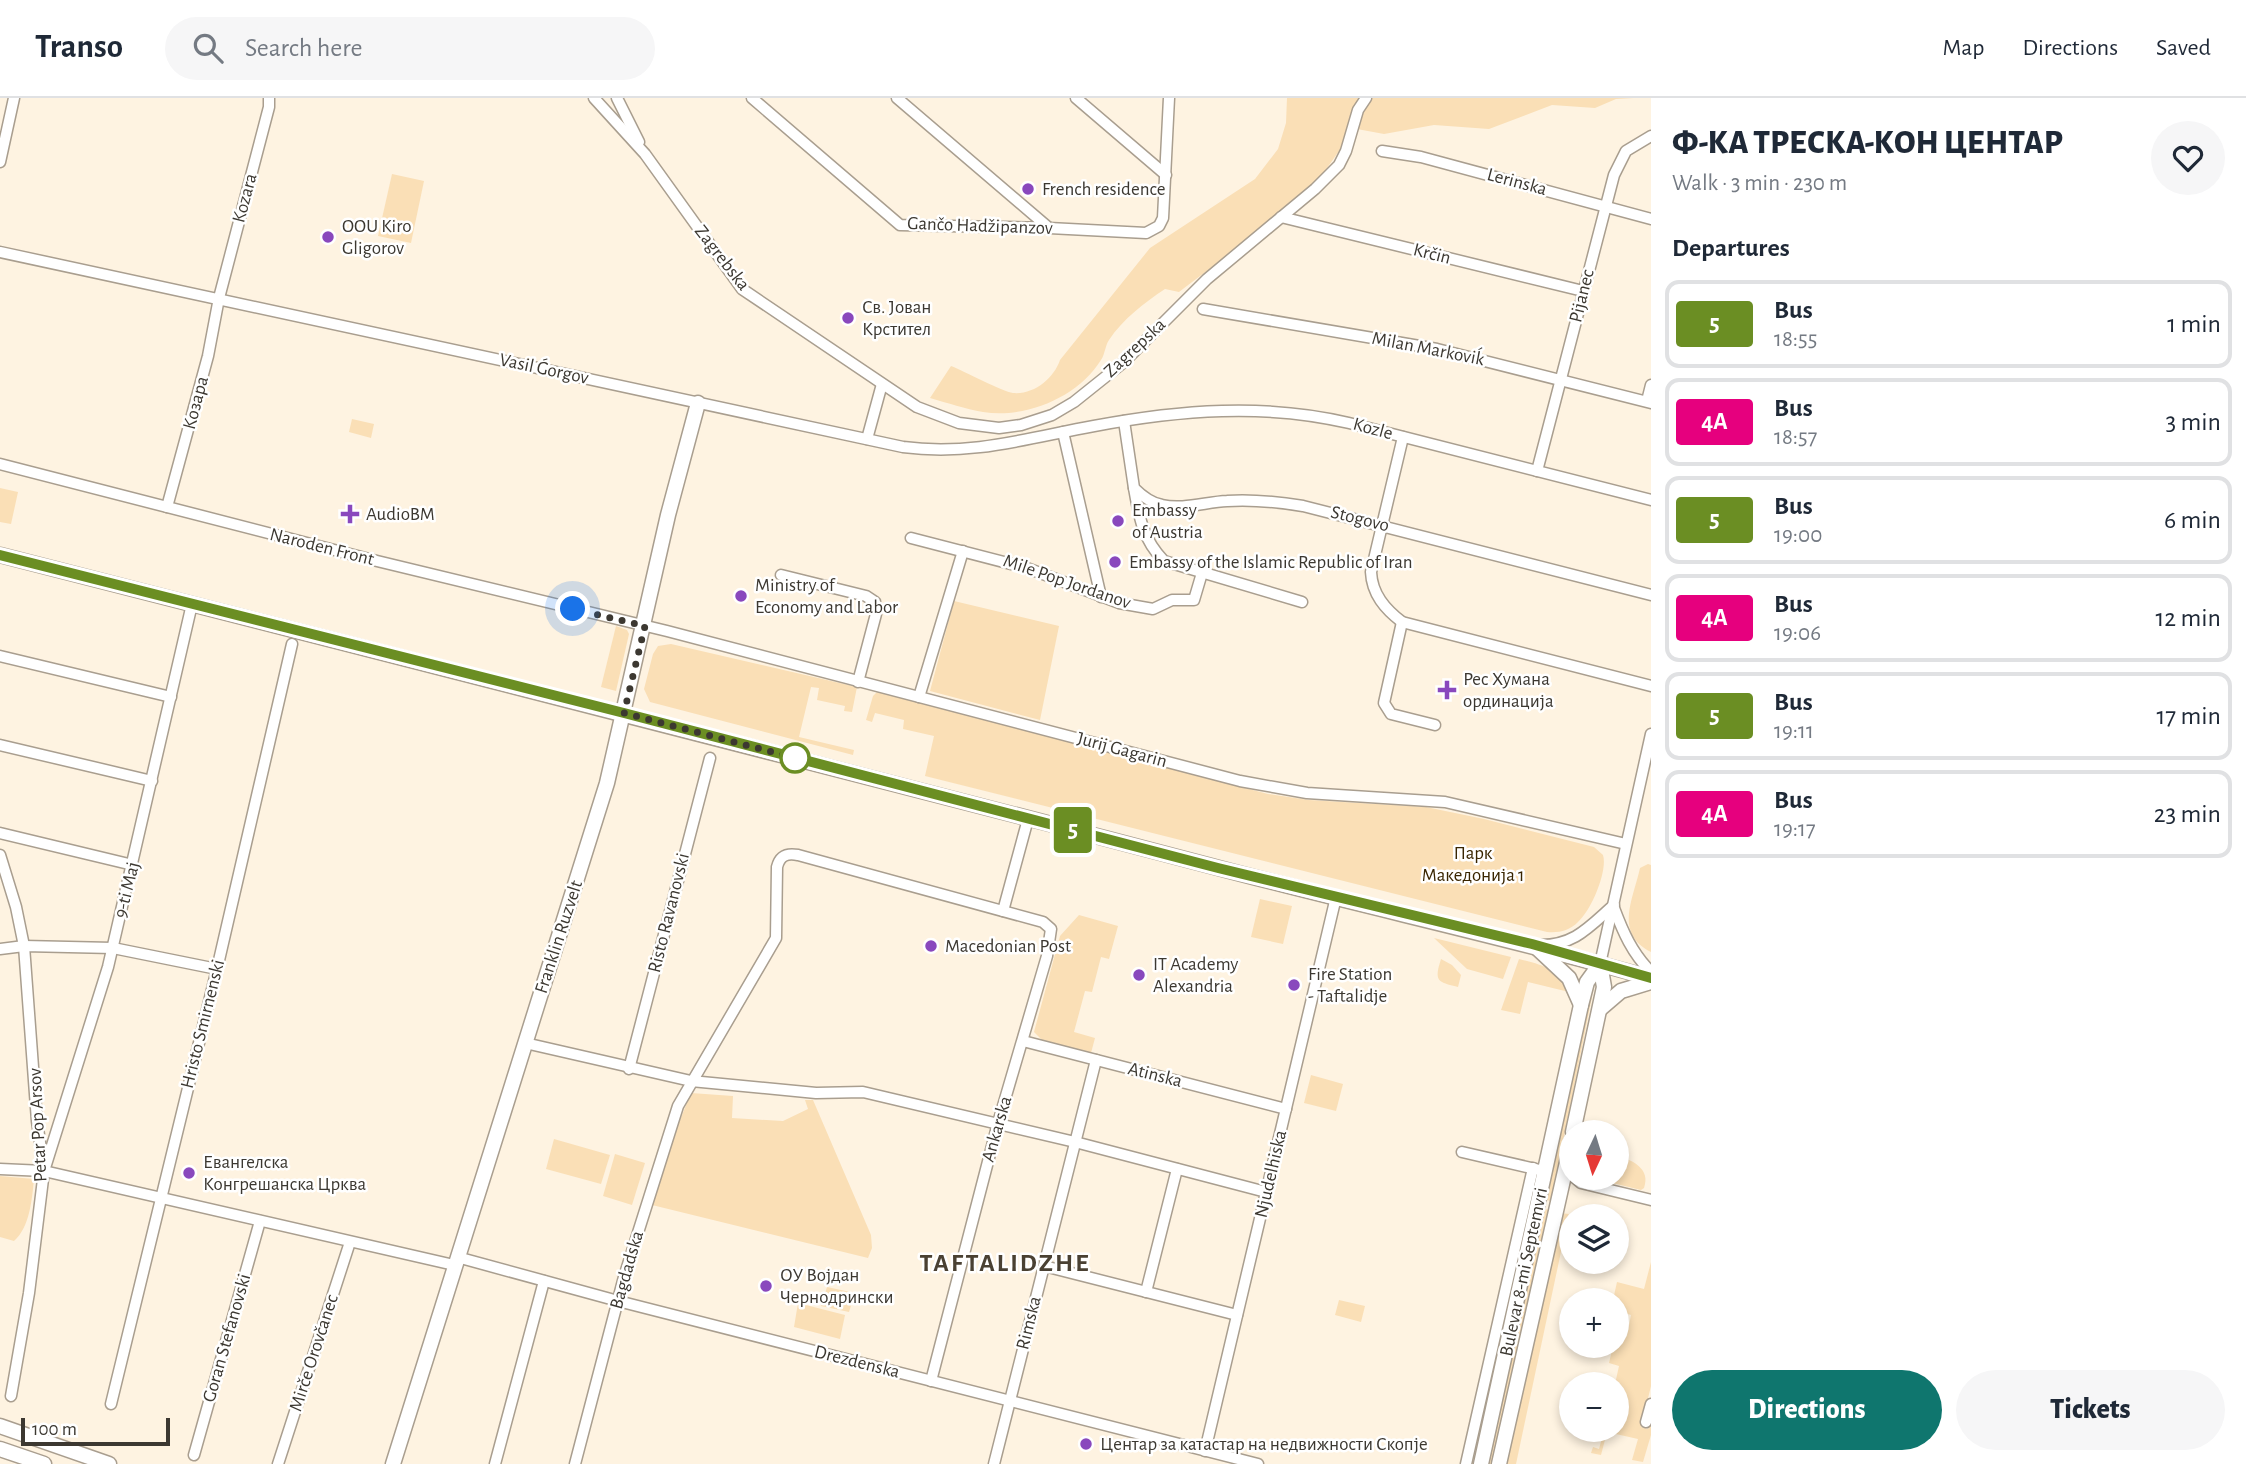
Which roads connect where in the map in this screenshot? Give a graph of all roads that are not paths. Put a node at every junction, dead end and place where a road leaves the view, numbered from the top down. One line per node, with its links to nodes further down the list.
1 (14, 98): 13 (street)
2 (269, 98): 21 (street, Kozara)
3 (594, 98): 12 (street, Zagrebska)
4 (617, 98): 12 (street)
5 (752, 98): 18 (street, Gančo Hadžipanzov)
6 (897, 98): 18 (street)
7 (1076, 98): 14 (street)
8 (1169, 98): 14 (street)
9 (1366, 98): 16 (street, Zagrepska)
10 (1651, 136): 15 (street, Pijanec)
11 (1382, 151): 15 (street, Lerinska)
12 (645, 154): 24 (street, Zagrebska)
13 (0, 162)
14 (1166, 174): 18 (street, Gančo Hadžipanzov)
15 (1605, 206): 17 (street, Lerinska); 20 (street, Pijanec)
16 (1280, 217): 20 (street, Krčin); 24 (street, Zagrepska)
17 (1651, 219)
18 (1049, 228)
19 (0, 252): 21 (street, Vasil Ǵorgov)
20 (1583, 291): 23 (street, Pijanec)
21 (219, 298): 26 (street, Vasil Ǵorgov); 37 (street, Козара)
22 (1203, 309): 23 (street, Milan Markoviḱ)
23 (1561, 379): 27 (street, Milan Markoviḱ); 34 (street, Pijanec)
24 (882, 384): 32 (street)
25 (1651, 385): 27 (street)
26 (698, 402): 32 (street, Vasil Ǵorgov); 49 (street, Franklin Ruzvelt)
27 (1649, 402)
28 (1124, 421): 29 (street, Kozle); 31 (street, Kozle); 35 (street)
29 (1090, 427): 30 (street, Vasil Ǵorgov)
30 (1063, 432): 32 (street, Vasil Ǵorgov); 45 (street)
31 (1403, 437): 34 (street, Kozle); 38 (street)
32 (867, 439)
33 (0, 464): 37 (street, Naroden Front)
34 (1536, 471): 36 (street, Kozle)
35 (1134, 488): 38 (street, Stogovo); 42 (street)
36 (1651, 500)
37 (167, 507): 49 (street, Naroden Front)
38 (1381, 524): 44 (street, Stogovo); 48 (street)
39 (911, 538): 40 (street, Mile Pop Jordanov)
40 (963, 551): 45 (street, Mile Pop Jordanov); 55 (street)
41 (0, 555): 47 (street)
42 (1202, 573): 45 (street, Mile Pop Jordanov); 46 (street)
43 (781, 575): 52 (street)
44 (1651, 595)
45 (1101, 597)
46 (1302, 602)
47 (192, 604): 54 (street, 9-ti Maj); 56 (street)
48 (1402, 622): 53 (street); 57 (street)
49 (645, 626): 52 (street, Jurij Gagarin); 56 (street, Franklin Ruzvelt)
50 (292, 644): 75 (street, Hristo Smirnenski)
51 (0, 656): 54 (street)
52 (858, 682): 55 (street, Jurij Gagarin)
53 (1651, 686)
54 (171, 697): 61 (street, 9-ti Maj)
55 (919, 697): 64 (street, Jurij Gagarin)
56 (624, 713): 62 (street); 81 (street, Franklin Ruzvelt)
57 (1435, 725)
58 (1651, 734): 64 (street)
59 (0, 745): 61 (street)
60 (710, 758): 83 (street, Risto Ravanovski)
61 (152, 781): 66 (street, 9-ti Maj)
62 (1028, 819): 67 (street); 69 (street)
63 (0, 834): 66 (street)
64 (1626, 844): 68 (street)
65 (0, 855): 71 (street, Petar Pop Arsov)
66 (133, 864): 72 (street, 9-ti Maj)
67 (1336, 897): 70 (street); 85 (street, Njudelhiska)
68 (1614, 905): 70 (street); 74 (street); 76 (street)
69 (1003, 911): 80 (street, Ankarska); 84 (street, Ankarska)
70 (1532, 944): 74 (street); 78 (street)
71 (24, 946): 72 (street); 73 (street); 93 (street, Petar Pop Arsov)
72 (113, 948): 75 (street); 93 (street, 9-ti Maj)
73 (0, 949)
74 (1600, 964): 77 (street); 78 (street, Bulevar 8-mi Septemvri); 79 (street)
75 (217, 970): 99 (street, Hristo Smirnenski)
76 (1651, 972)
77 (1651, 980): 79 (street)
78 (1581, 1005): 92 (street, Bulevar 8-mi Septemvri)
79 (1600, 1009): 86 (street)
80 (1023, 1041): 82 (street, Atinska); 87 (street, Ankarska)
81 (525, 1043): 83 (street); 103 (street, Franklin Ruzvelt)
82 (1096, 1060): 85 (street, Atinska); 88 (street, Rimska)
83 (629, 1069): 84 (street)
84 (691, 1081): 87 (street); 107 (street, Bagdadska)
85 (1286, 1109): 97 (street, Njudelhiska)
86 (1576, 1120)
87 (998, 1123): 88 (street); 109 (street, Ankarska)
88 (1075, 1142): 90 (street); 104 (street, Rimska)
89 (1462, 1152): 92 (street)
90 (1177, 1168): 97 (street); 106 (street)
91 (0, 1169): 93 (street, Drezdenska)
92 (1539, 1170): 127 (street); 128 (street, Bulevar 8-mi Septemvri)
93 (44, 1171): 99 (street, Drezdenska); 110 (street, Petar Pop Arsov)
94 (1561, 1190): 98 (street, Bulevar 8-mi Septemvri)
95 (1566, 1190): 98 (street)
96 (1614, 1190): 100 (street)
97 (1266, 1192): 108 (street, Njudelhiska)
98 (1559, 1196): 129 (street, Bulevar 8-mi Septemvri)
99 (161, 1198): 101 (street, Drezdenska); 112 (street, Hristo Smirnenski)
100 (1651, 1200)
101 (260, 1221): 102 (street, Drezdenska); 118 (street, Goran Stefanovski)
102 (350, 1242): 103 (street, Drezdenska); 121 (street, Mirče Orovčanec)
103 (456, 1261): 105 (street, Drezdenska); 122 (street, Franklin Ruzvelt)
104 (1044, 1266): 106 (street); 111 (street, Rimska)
105 (544, 1280): 107 (street, Drezdenska); 123 (street)
106 (1146, 1292): 108 (street)
107 (618, 1301): 109 (street, Drezdenska); 124 (street, Bagdadska)
108 (1237, 1315): 117 (street, Njudelhiska)
109 (931, 1381): 111 (street, Drezdenska)
110 (11, 1396)
111 (1010, 1401): 117 (street, Drezdenska); 125 (street, Rimska)
112 (111, 1404)
113 (1651, 1404): 114 (street)
114 (1646, 1422)
115 (0, 1426): 120 (street)
116 (0, 1449): 119 (street)
117 (1205, 1451): 126 (street, Drezdenska)
118 (194, 1455)
119 (44, 1464)
120 (109, 1464)
121 (278, 1464)
122 (393, 1464)
123 (495, 1464)
124 (575, 1464)
125 (994, 1464)
126 (1258, 1464)
127 (1466, 1464)
128 (1481, 1464)
129 (1499, 1464)

